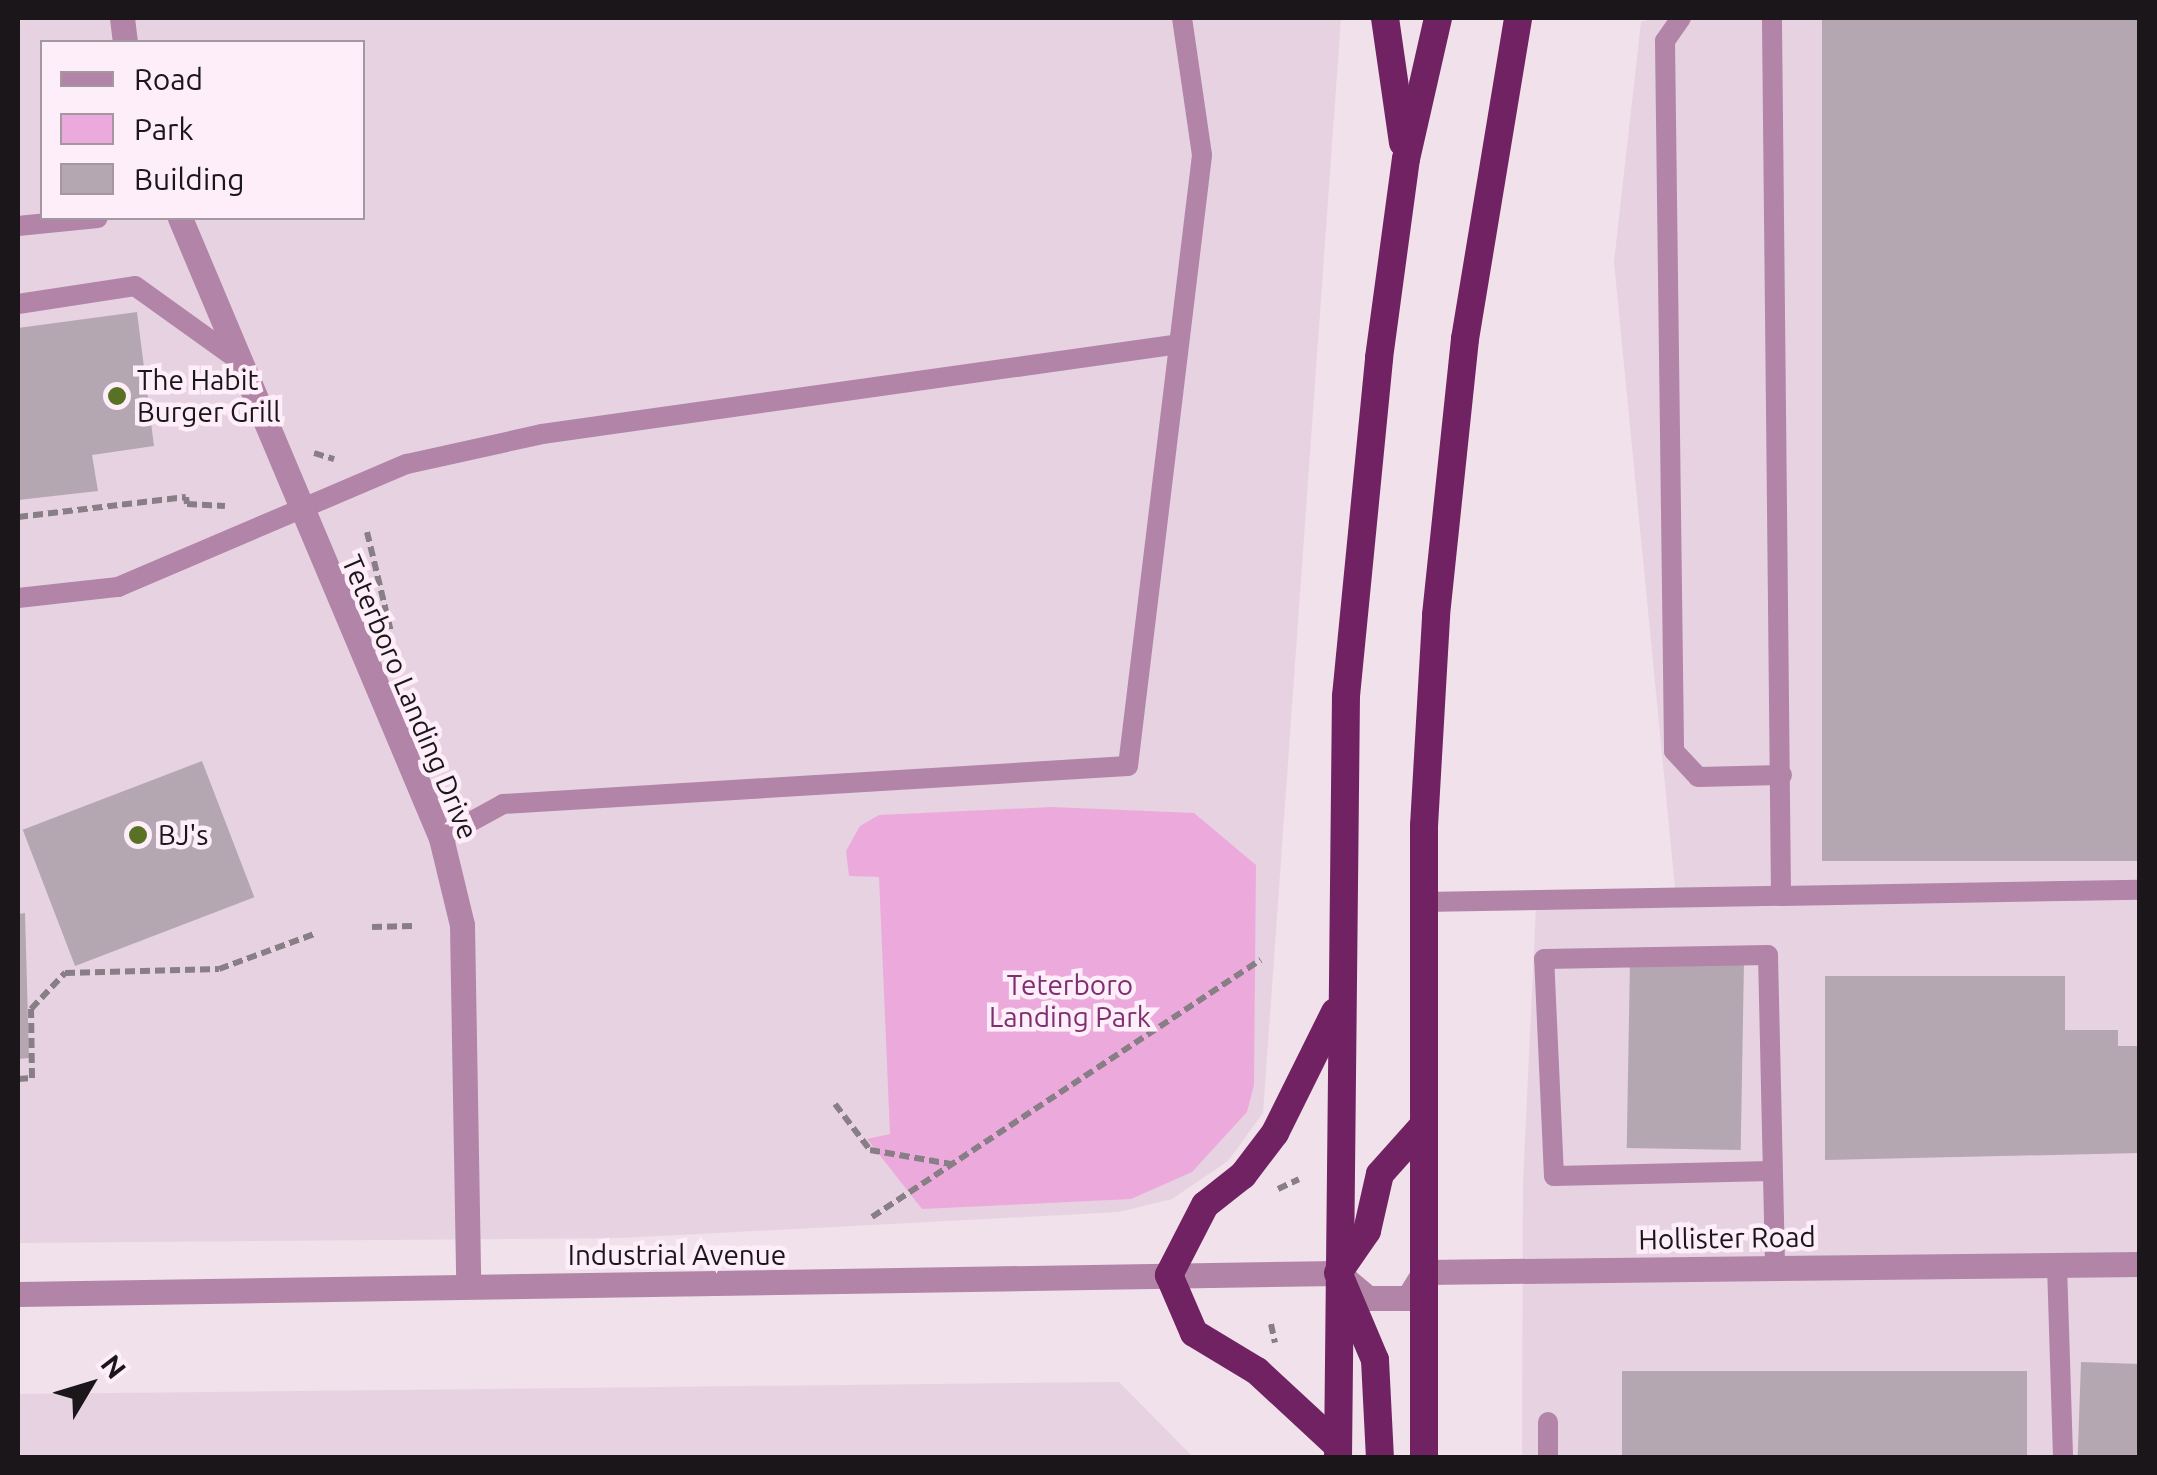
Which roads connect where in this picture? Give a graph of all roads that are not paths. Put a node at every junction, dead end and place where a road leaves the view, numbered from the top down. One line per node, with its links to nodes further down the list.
1 (1182, 18): 12 (lane)
2 (1385, 18): 7 (highway)
3 (1438, 18): 7 (highway)
4 (1518, 18): 20 (highway)
5 (1681, 18): 16 (lane)
6 (1772, 18): 16 (lane)
7 (1406, 160): 21 (highway)
8 (78, 220): 10 (lane)
9 (181, 220): 13 (street, Teterboro Landing Drive)
10 (18, 226)
11 (18, 304): 13 (lane)
12 (1179, 344): 14 (lane); 17 (lane)
13 (234, 357): 14 (street, Teterboro Landing Drive)
14 (301, 512): 15 (lane); 17 (street, Teterboro Landing Drive)
15 (18, 598)
16 (1782, 774): 19 (lane)
17 (441, 838): 30 (street, Teterboro Landing Drive)
18 (2140, 890): 19 (lane)
19 (1781, 896): 20 (lane)
20 (1424, 902): 22 (highway)
21 (1338, 1006): 28 (highway); 29 (highway)
22 (1422, 1127): 27 (highway); 28 (highway)
23 (1772, 1171): 23 (lane); 26 (lane)
24 (2140, 1264): 25 (street, Hollister Road)
25 (2057, 1265): 26 (street, Hollister Road); 37 (lane)
26 (1774, 1267): 27 (street, Hollister Road)
27 (1424, 1272): 28 (street); 35 (highway)
28 (1338, 1273): 29 (street, Industrial Avenue); 33 (highway); 34 (highway)
29 (1169, 1275): 30 (street, Industrial Avenue); 33 (highway)
30 (468, 1284): 31 (street, Industrial Avenue)
31 (18, 1294)
32 (1548, 1422): 36 (lane)
33 (1338, 1452)
34 (1380, 1458)
35 (1424, 1458)
36 (1548, 1458)
37 (2063, 1458)

